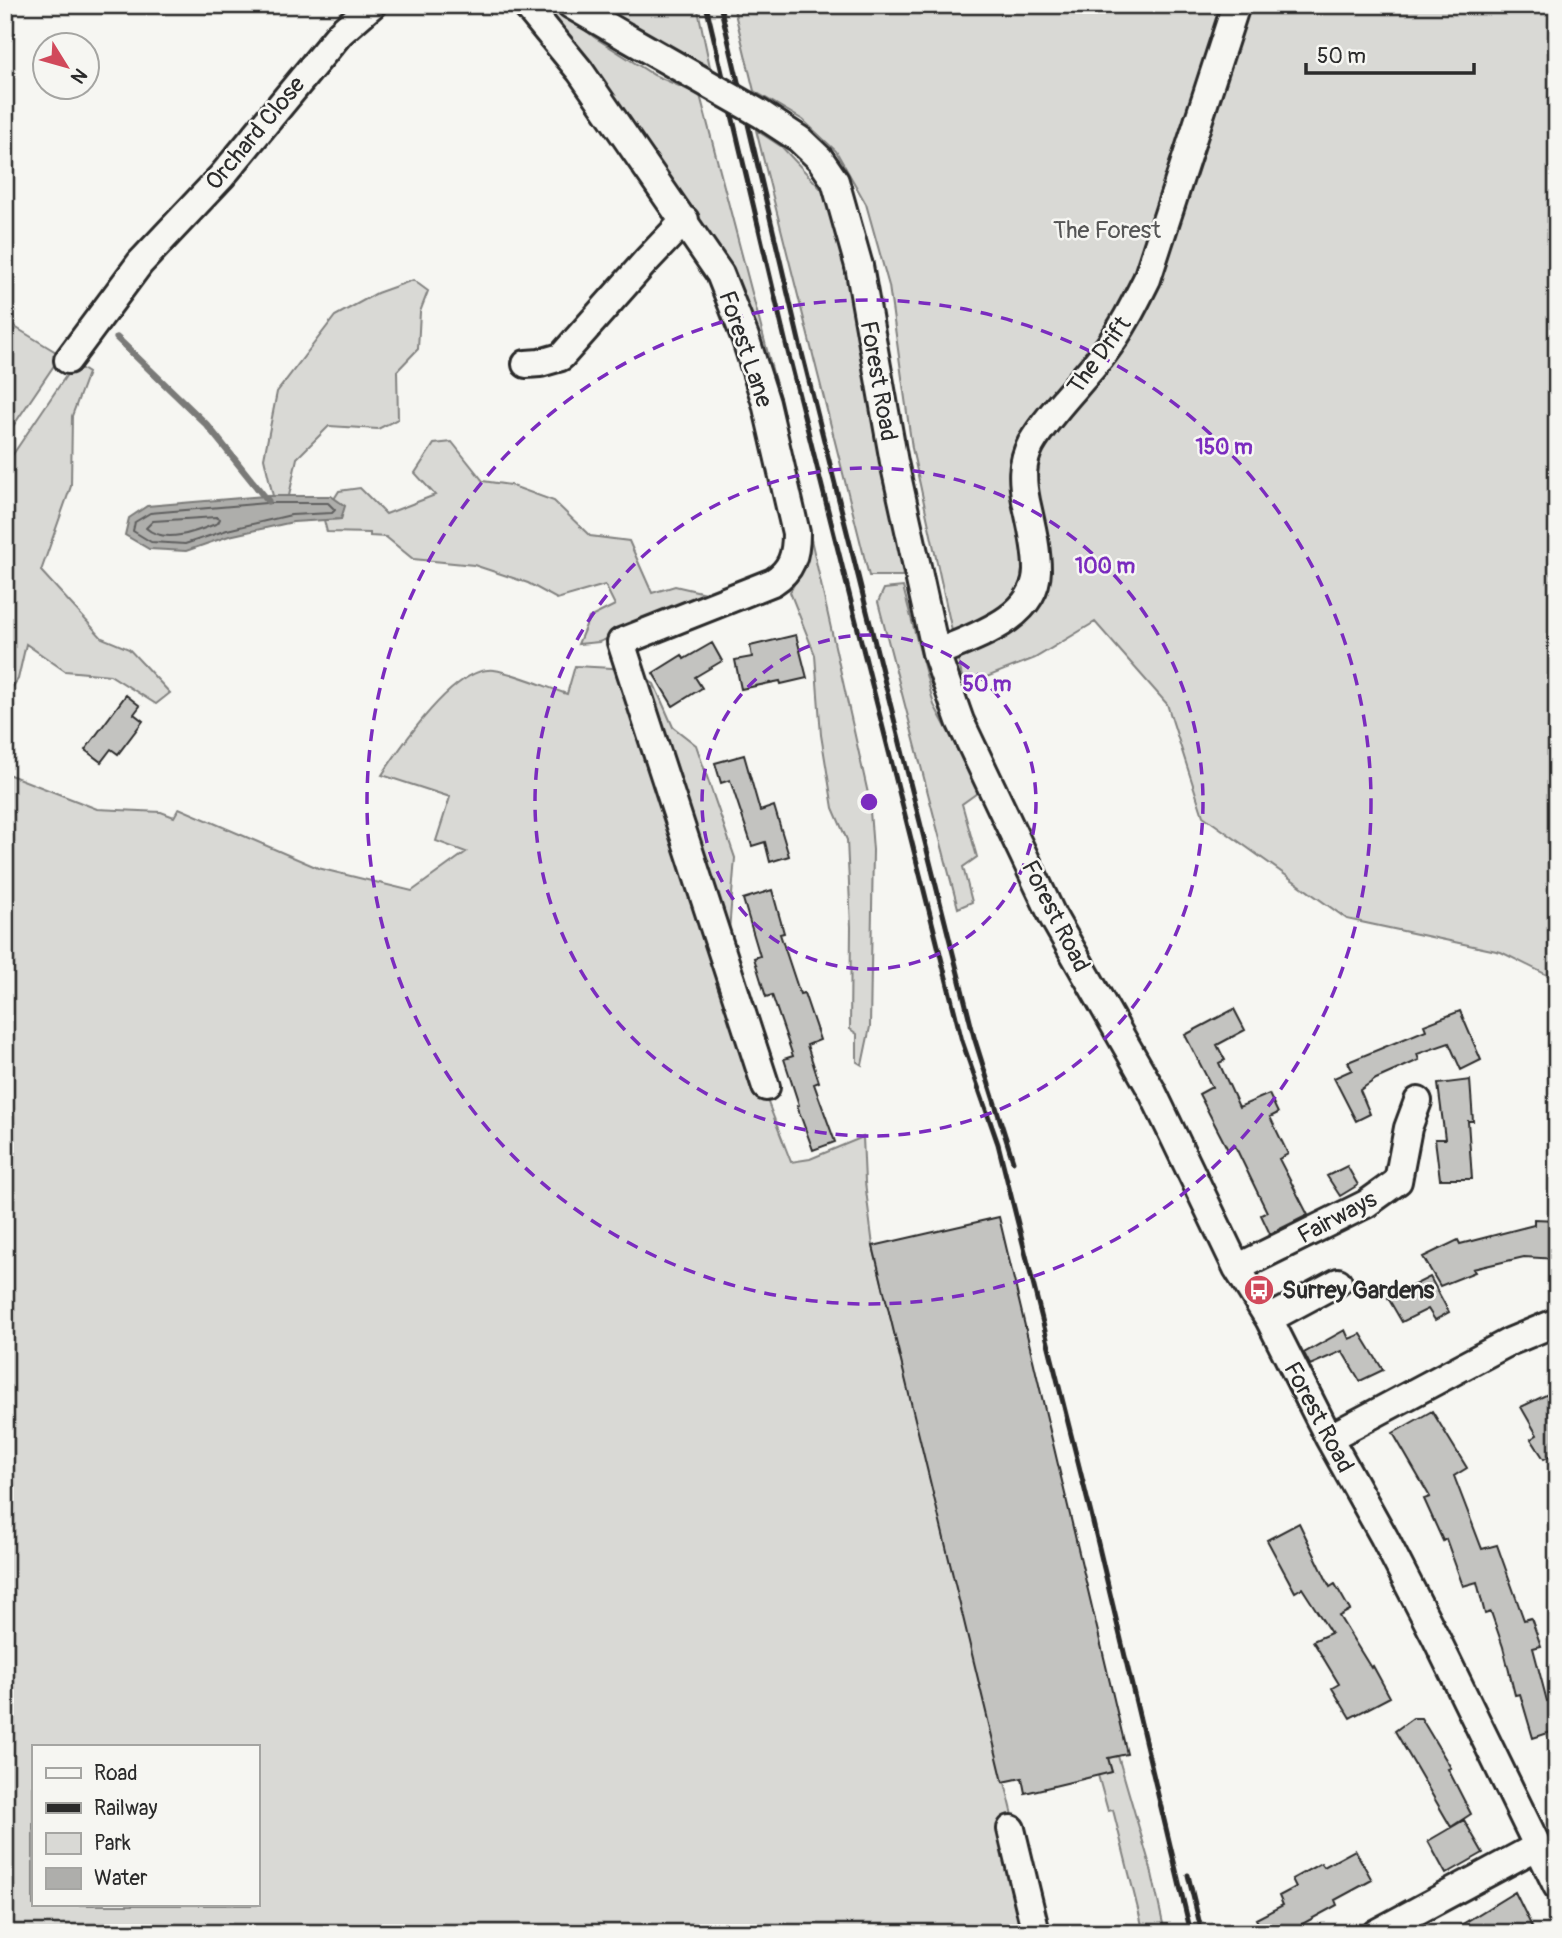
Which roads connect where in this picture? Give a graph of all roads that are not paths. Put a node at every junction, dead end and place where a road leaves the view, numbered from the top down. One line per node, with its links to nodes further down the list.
1 (372, 5): 6 (street, Orchard Close)
2 (526, 5): 5 (street, Forest Lane)
3 (571, 5): 8 (street, Forest Road, bridge)
4 (1236, 5): 8 (street, The Drift)
5 (685, 220): 7 (street); 9 (street, Forest Lane)
6 (68, 360)
7 (526, 363)
8 (936, 653): 11 (street, Forest Road)
9 (766, 1087)
10 (1418, 1101): 11 (street, Fairways)
11 (1237, 1268): 13 (street, Forest Road)
12 (1338, 1282): 13 (street)
13 (1269, 1319): 15 (street, Forest Road)
14 (1557, 1322): 15 (street)
15 (1329, 1438): 17 (street, Forest Road)
16 (1011, 1829): 19 (street)
17 (1536, 1847): 18 (street, Forest Road); 20 (street)
18 (1557, 1886)
19 (1036, 1933)
20 (1376, 1933)

